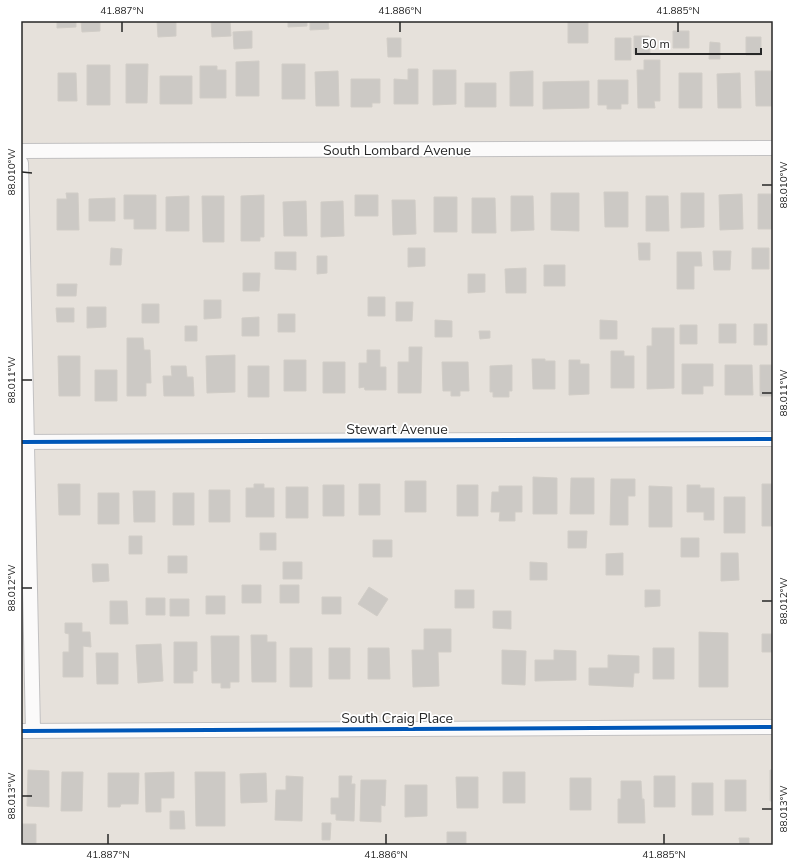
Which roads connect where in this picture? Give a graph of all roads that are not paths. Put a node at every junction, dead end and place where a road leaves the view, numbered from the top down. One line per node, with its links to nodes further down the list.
1 (773, 148): 2 (street, South Lombard Avenue)
2 (21, 151)
3 (21, 163): 5 (street)
4 (773, 438): 5 (street, Stewart Avenue)
5 (24, 442): 7 (street)
6 (773, 728): 7 (street, South Craig Place)
7 (27, 731)

